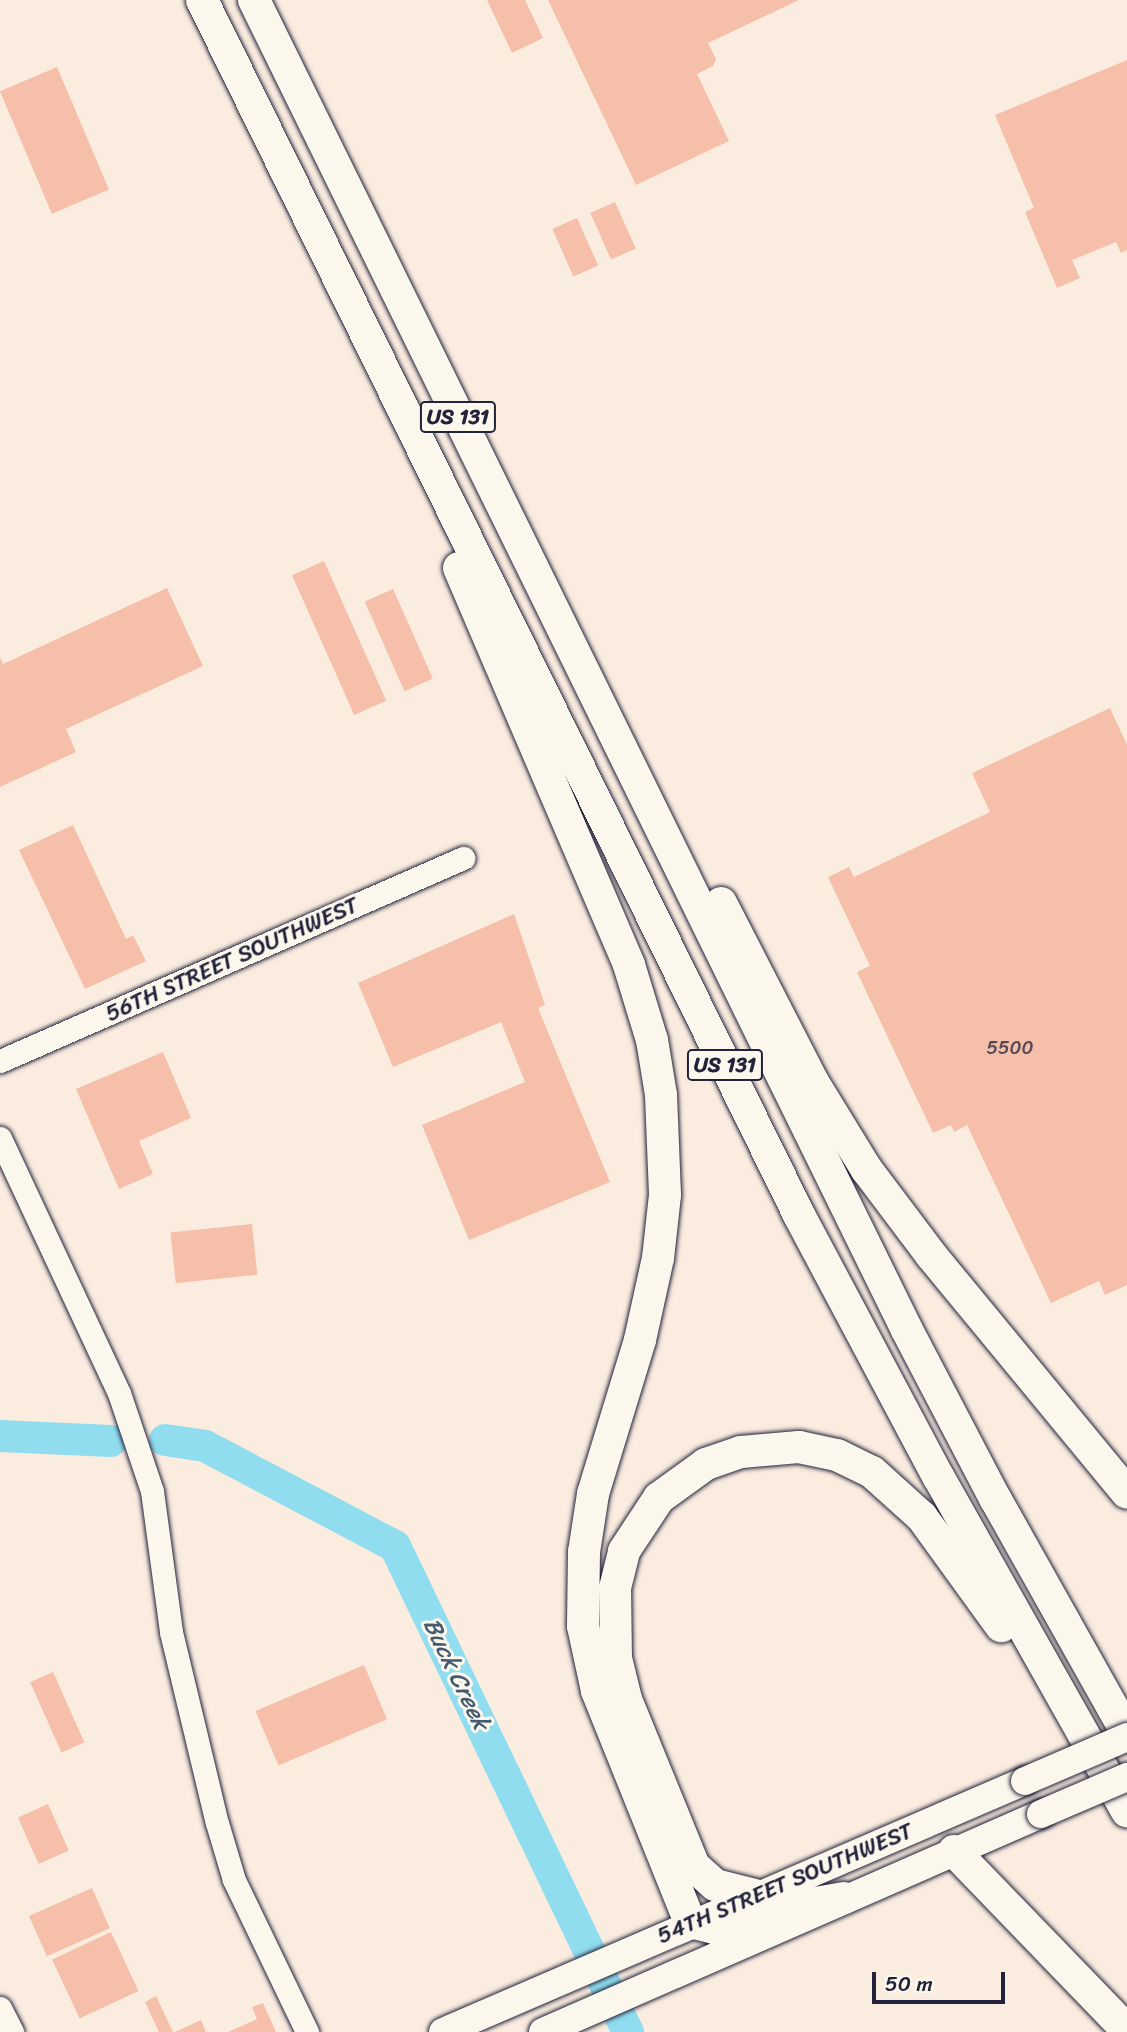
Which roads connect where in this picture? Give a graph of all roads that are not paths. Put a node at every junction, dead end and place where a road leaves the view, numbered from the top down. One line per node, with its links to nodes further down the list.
1 (202, 0): 5 (highway, US 131)
2 (254, 0): 4 (highway, US 131)
3 (263, 0): 4 (highway)
4 (295, 83): 6 (highway, US 131)
5 (351, 304): 14 (highway, US 131); 20 (highway)
6 (622, 750): 10 (highway); 11 (highway, US 131)
7 (463, 858): 8 (street, 56TH STREET SOUTHWEST)
8 (0, 1061)
9 (0, 1138): 24 (street)
10 (1127, 1493)
11 (1089, 1671): 12 (highway); 13 (highway, US 131)
12 (1127, 1724)
13 (1127, 1735): 18 (main road, 54TH STREET SOUTHWEST, bridge)
14 (1098, 1764): 16 (highway, US 131); 18 (highway)
15 (1127, 1777): 17 (main road, 54TH STREET SOUTHWEST, bridge)
16 (1127, 1811)
17 (954, 1851): 19 (main road, 54TH STREET SOUTHWEST); 22 (highway)
18 (755, 1895): 20 (main road, 54TH STREET SOUTHWEST)
19 (844, 1898): 20 (highway); 26 (main road, 54TH STREET SOUTHWEST)
20 (690, 1922): 25 (main road, 54TH STREET SOUTHWEST)
21 (0, 2008): 23 (street)
22 (1127, 2030)
23 (12, 2032)
24 (307, 2032)
25 (443, 2032)
26 (544, 2032)

